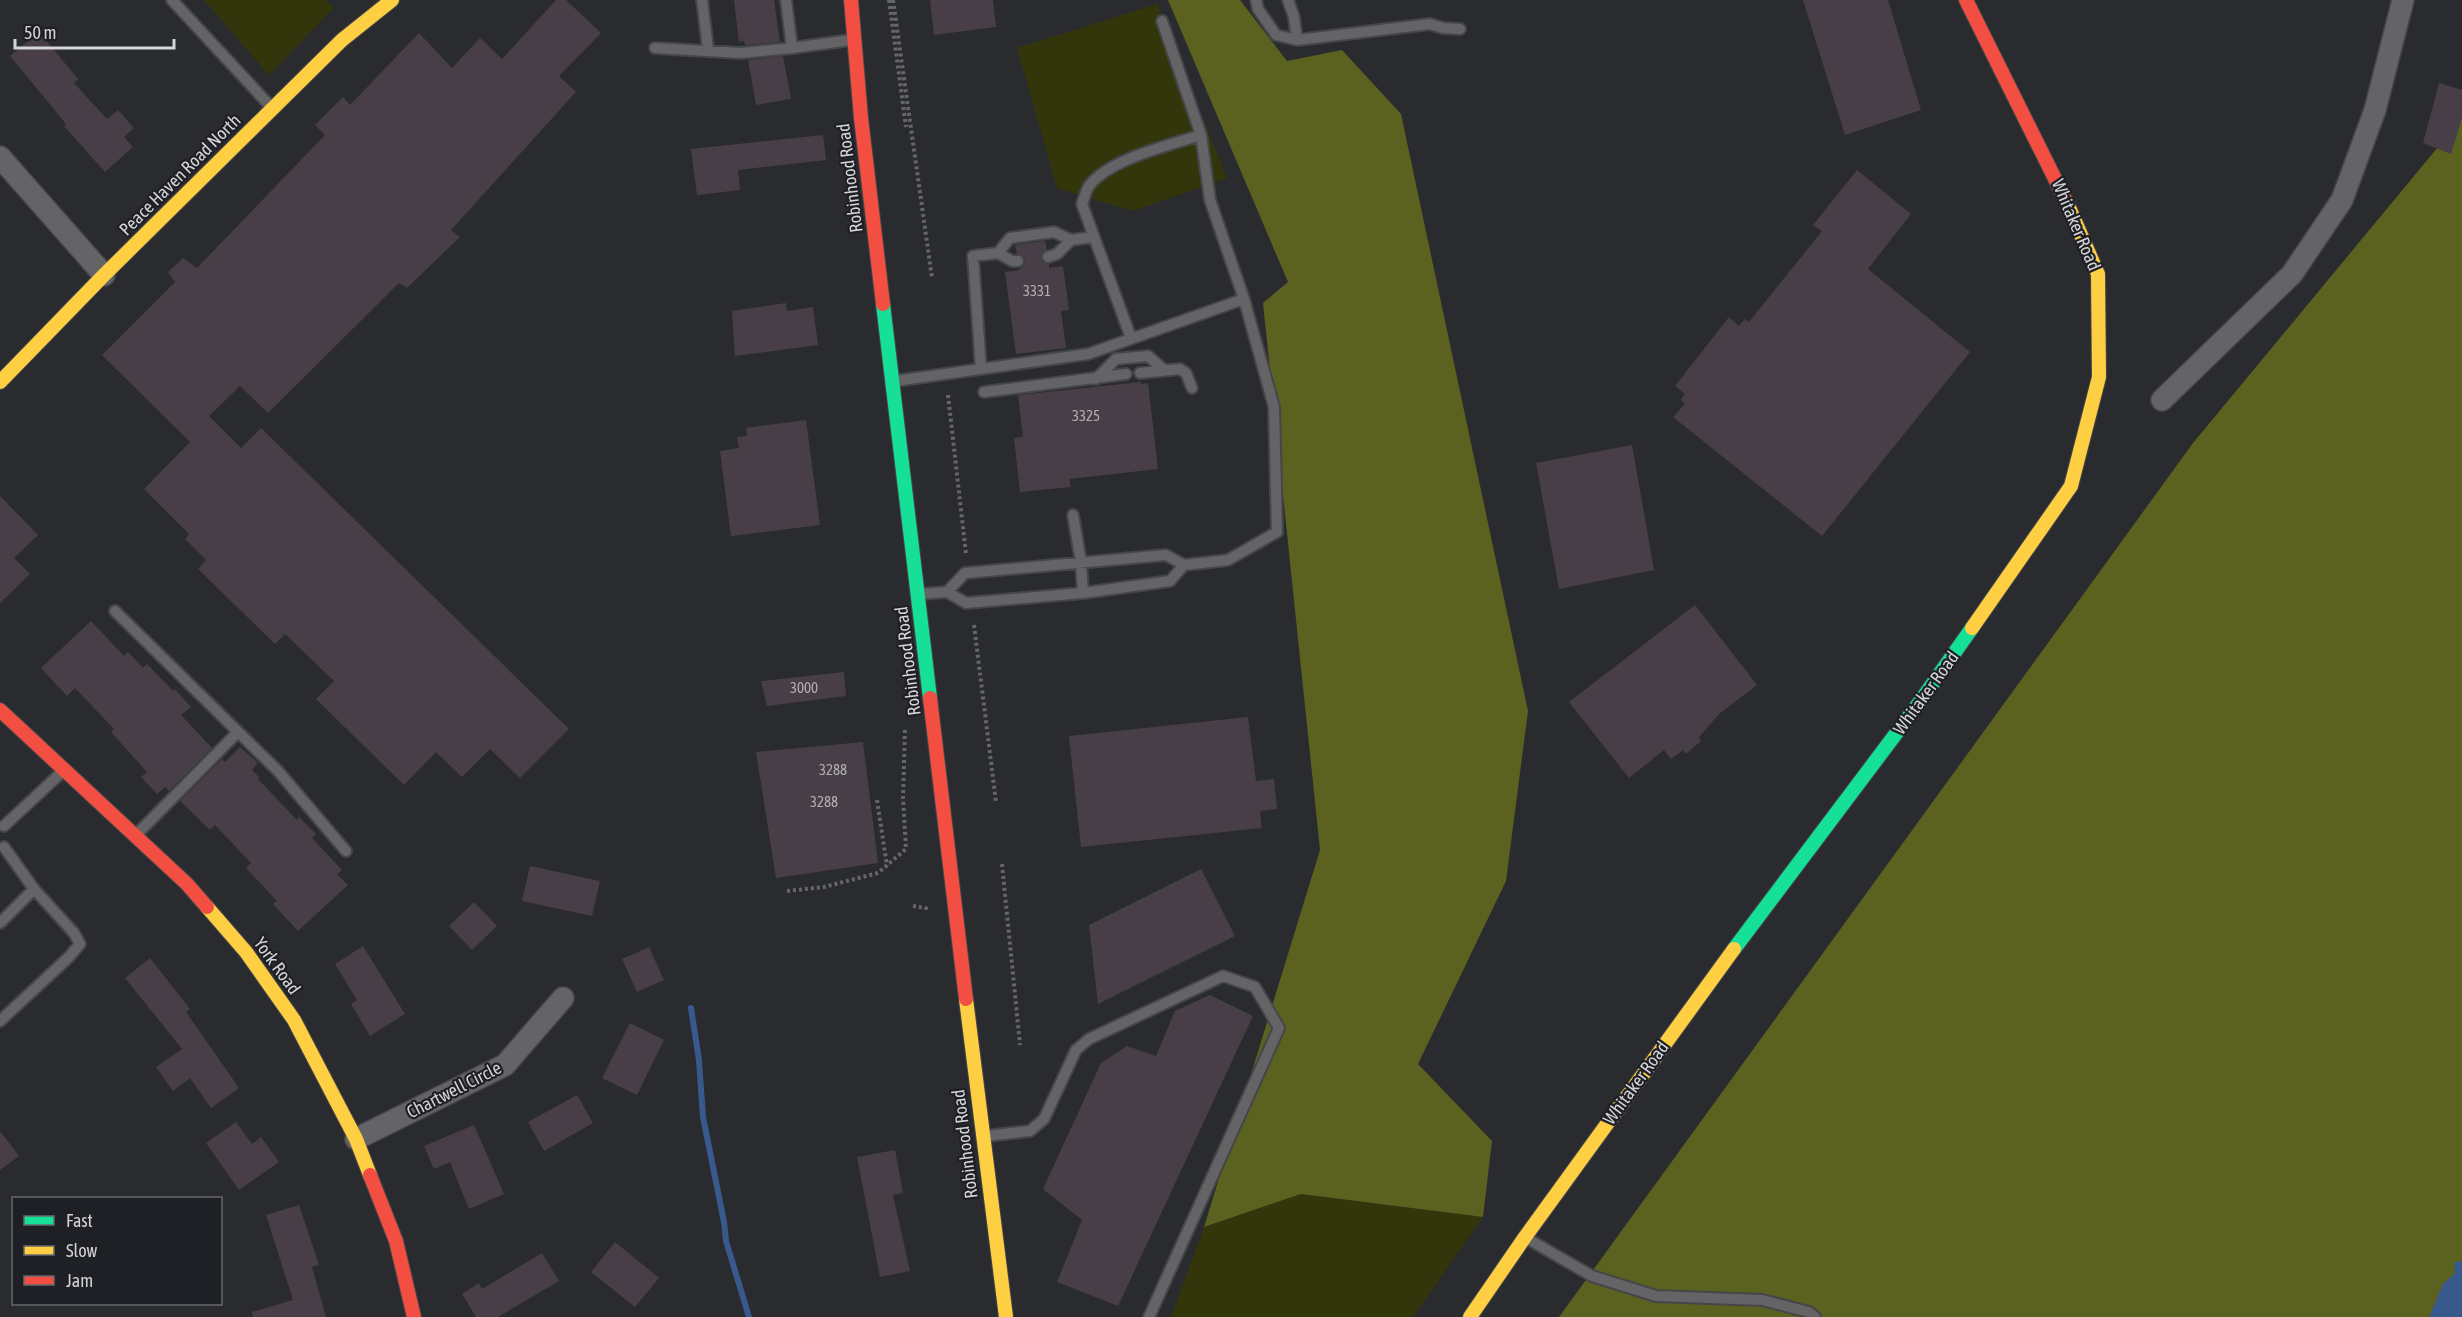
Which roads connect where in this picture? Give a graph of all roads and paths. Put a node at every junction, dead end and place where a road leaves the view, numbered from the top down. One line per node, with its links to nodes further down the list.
1 (172, 0): 20 (lane)
2 (392, 0): 20 (street, Peace Haven Road North)
3 (702, 0): 19 (lane)
4 (786, 0): 18 (lane)
5 (851, 0): 15 (street, Robinhood Road)
6 (891, 0): 21 (path); 30 (path)
7 (1256, 0): 16 (lane)
8 (1288, 0): 12 (lane)
9 (1298, 0): 12 (lane)
10 (1966, 0): 73 (street, Whitaker Road)
11 (2403, 0): 43 (street)
12 (1294, 17): 16 (lane)
13 (1162, 21): 22 (lane)
14 (1460, 29): 16 (lane)
15 (855, 39): 18 (lane); 38 (street, Robinhood Road)
16 (1297, 40)
17 (655, 48): 19 (lane)
18 (792, 48): 19 (lane)
19 (708, 49)
20 (273, 109): 29 (street, Peace Haven Road North)
21 (906, 127)
22 (1201, 135): 24 (lane); 31 (lane)
23 (0, 157): 29 (street)
24 (1092, 237): 25 (lane); 32 (lane)
25 (1071, 240): 26 (lane); 27 (lane)
26 (998, 254): 28 (lane); 33 (lane)
27 (1048, 257)
28 (1018, 261)
29 (104, 275): 39 (street, Peace Haven Road North)
30 (932, 278)
31 (1244, 299): 32 (lane); 47 (lane)
32 (1131, 338): 33 (lane)
33 (981, 369): 38 (lane)
34 (1163, 369): 35 (lane); 37 (lane); 40 (lane)
35 (1140, 373)
36 (1126, 374): 37 (lane)
37 (1096, 379): 41 (lane)
38 (892, 381): 50 (street, Robinhood Road)
39 (0, 382)
40 (1192, 388)
41 (984, 392)
42 (948, 395): 45 (path)
43 (2162, 400)
44 (1073, 515): 46 (lane)
45 (966, 554)
46 (1081, 562): 47 (lane); 48 (lane); 49 (lane)
47 (1185, 565): 49 (lane)
48 (946, 592): 49 (lane); 50 (lane)
49 (1083, 593)
50 (918, 594): 71 (street, Robinhood Road)
51 (115, 611): 55 (lane)
52 (974, 625): 58 (path)
53 (0, 710): 56 (street, York Road)
54 (905, 720): 64 (path)
55 (238, 732): 60 (lane); 62 (lane)
56 (64, 770): 59 (lane); 60 (street, York Road)
57 (877, 800): 64 (path)
58 (996, 802)
59 (4, 826)
60 (135, 836): 72 (street, York Road)
61 (4, 847): 65 (lane)
62 (346, 851)
63 (1002, 864): 70 (path)
64 (887, 866): 66 (path)
65 (34, 889): 67 (lane); 69 (lane)
66 (787, 891)
67 (0, 923)
68 (563, 998): 72 (street, Chartwell Circle)
69 (0, 1021)
70 (1020, 1044)
71 (982, 1137): 75 (street, Robinhood Road); 76 (lane)
72 (356, 1139): 74 (street, York Road)
73 (1525, 1238): 77 (street, Whitaker Road); 78 (lane)
74 (414, 1317)
75 (1006, 1317)
76 (1149, 1317)
77 (1470, 1317)
78 (1815, 1317)

